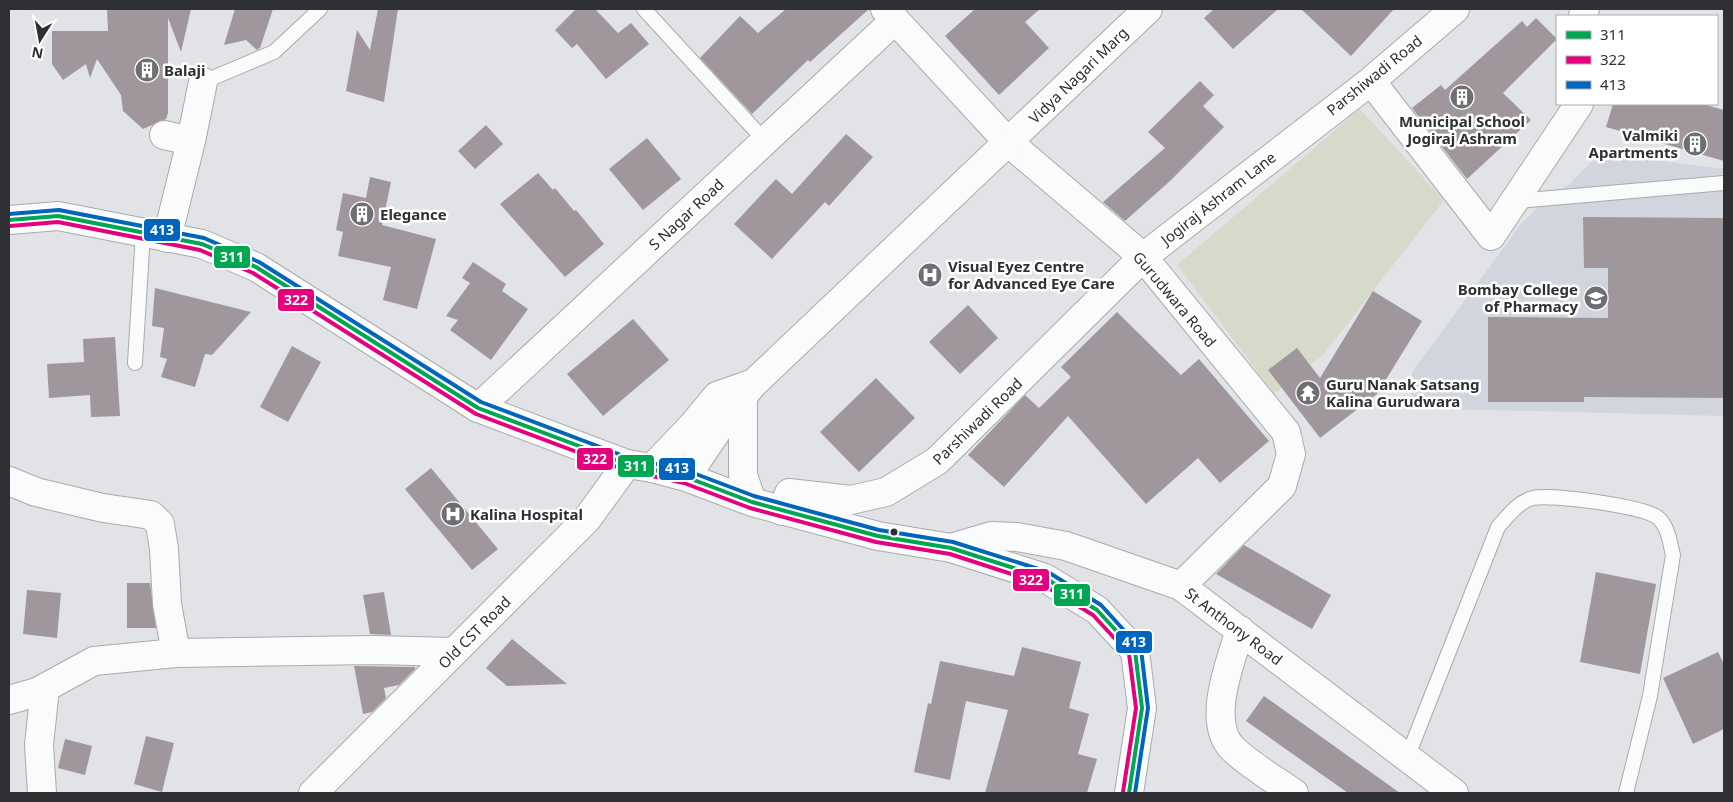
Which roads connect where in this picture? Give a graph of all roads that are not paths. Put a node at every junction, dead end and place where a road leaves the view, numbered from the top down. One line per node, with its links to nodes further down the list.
1 (320, 9): 7 (lane)
2 (644, 9): 12 (lane)
3 (1148, 9): 13 (street, Vidya Nagari Marg)
4 (1454, 9): 6 (street, Parshiwadi Road)
5 (890, 14): 12 (street, S Nagar Road); 13 (street, Gurudwara Road)
6 (1371, 81): 10 (street, Parshiwadi Road); 15 (street)
7 (203, 82): 11 (street)
8 (1578, 105): 15 (street)
9 (164, 134): 11 (street)
10 (1292, 139): 18 (street, Jogiraj Ashram Lane)
11 (191, 141): 17 (street)
12 (765, 141): 21 (street, S Nagar Road)
13 (1008, 142): 18 (street, Gurudwara Road); 20 (street, Vidya Nagari Marg)
14 (1724, 183): 15 (lane)
15 (1516, 201)
16 (9, 220): 17 (street)
17 (155, 235): 19 (lane); 21 (street)
18 (1143, 257): 26 (street, Parshiwadi Road); 28 (street, Gurudwara Road)
19 (135, 363)
20 (749, 389): 22 (street); 23 (street); 25 (street)
21 (478, 408): 22 (street)
22 (640, 466): 23 (street); 30 (street, Old CST Road)
23 (686, 477): 25 (street)
24 (9, 481): 31 (street)
25 (752, 502): 26 (street)
26 (782, 511): 27 (street)
27 (951, 548): 28 (street, St Anthony Road); 37 (street)
28 (1181, 586): 29 (street, St Anthony Road)
29 (1240, 630): 34 (street, St Anthony Road); 38 (street)
30 (453, 652): 31 (street); 36 (street, Old CST Road)
31 (176, 654): 32 (street)
32 (44, 688): 33 (street); 35 (street)
33 (9, 700)
34 (1408, 758): 39 (street, St Anthony Road); 40 (lane)
35 (42, 793)
36 (313, 793)
37 (1129, 793)
38 (1294, 793)
39 (1454, 793)
40 (1626, 793)

